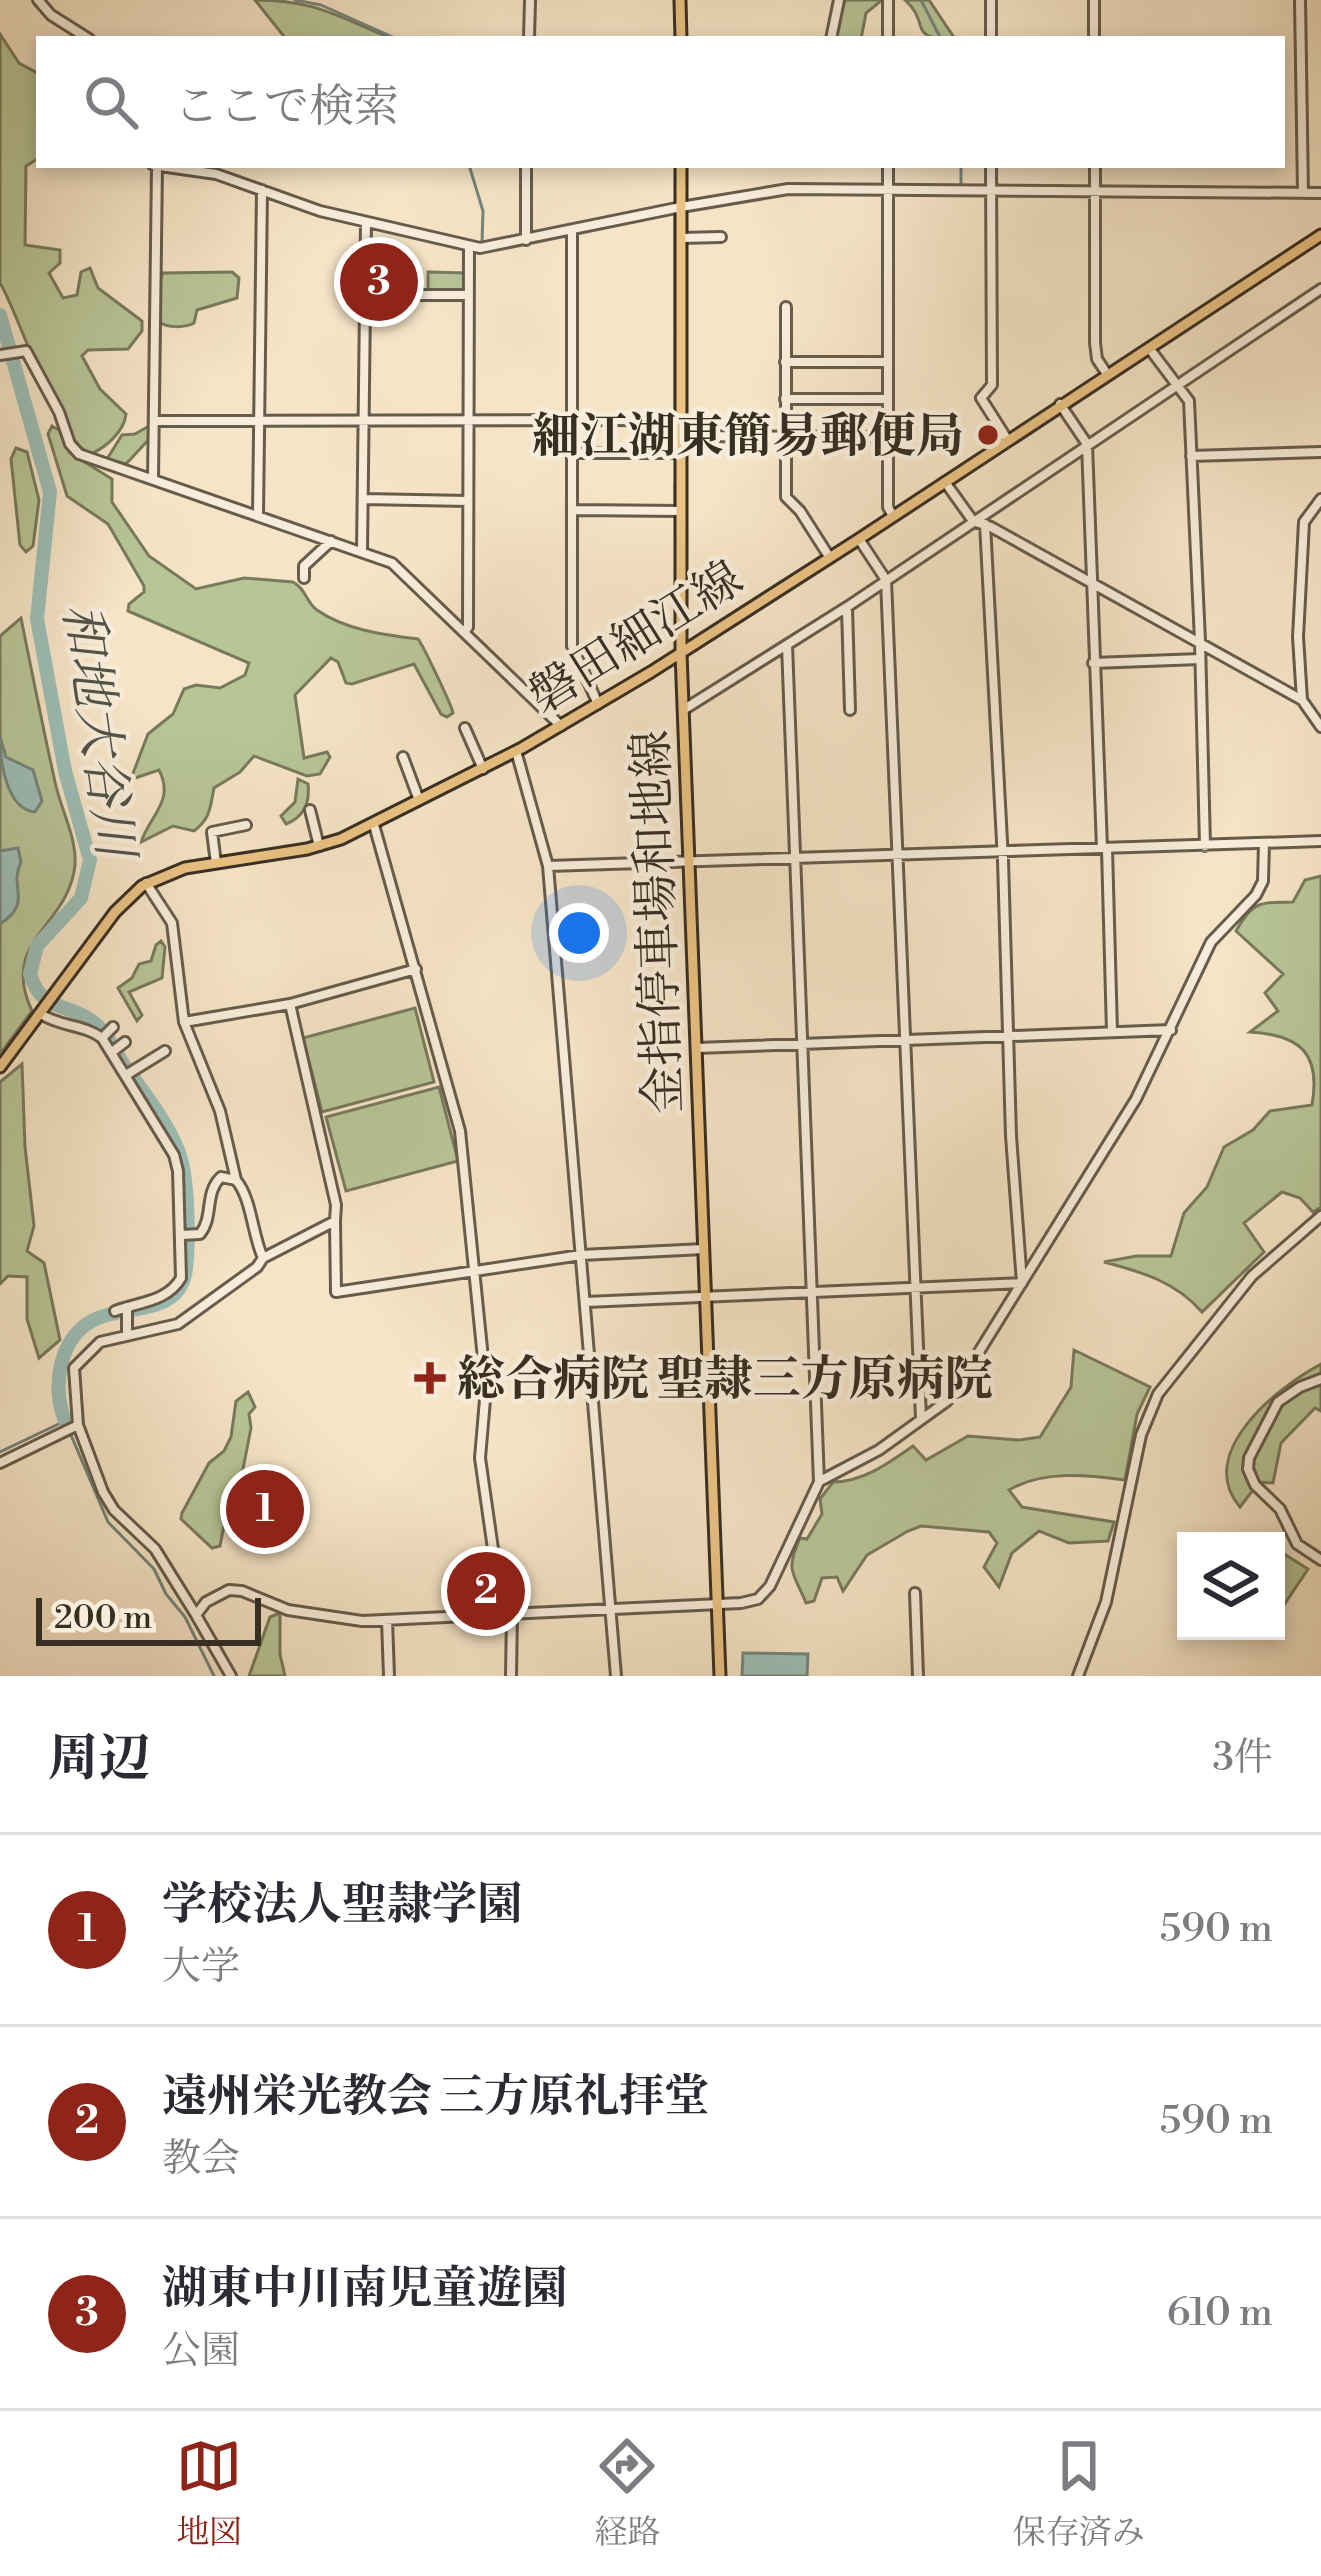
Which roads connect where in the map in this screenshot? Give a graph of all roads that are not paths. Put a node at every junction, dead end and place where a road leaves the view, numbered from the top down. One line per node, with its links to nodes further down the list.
1 (38, 0): 9 (street)
2 (530, 0): 10 (street)
3 (680, 0): 11 (main road)
4 (838, 0): 12 (street)
5 (888, 0): 13 (street)
6 (991, 0): 14 (street)
7 (1094, 0): 15 (street)
8 (1300, 0): 27 (street)
9 (84, 36)
10 (529, 36)
11 (680, 36)
12 (832, 36)
13 (888, 36)
14 (991, 36)
15 (1094, 36)
16 (155, 168): 55 (street)
17 (192, 168): 23 (street)
18 (526, 168): 35 (street)
19 (681, 168): 29 (main road, 金指停車場和地線)
20 (888, 168): 24 (street)
21 (991, 168): 25 (street)
22 (1095, 168): 26 (street)
23 (262, 190): 30 (street); 51 (street)
24 (888, 190): 25 (street); 29 (street); 44 (street)
25 (991, 191): 26 (street); 59 (street)
26 (1095, 192): 27 (street); 45 (street)
27 (1303, 193): 28 (street)
28 (1321, 193)
29 (681, 207): 31 (street); 34 (main road, 金指停車場和地線)
30 (366, 222): 36 (street); 38 (street)
31 (572, 231): 35 (street); 54 (street)
32 (1321, 235): 41 (main road, 磐田細江線)
33 (722, 237): 34 (street)
34 (681, 238): 50 (main road, 金指停車場和地線)
35 (526, 240): 36 (street)
36 (469, 248): 39 (street)
37 (1321, 289): 46 (street)
38 (364, 295): 39 (street); 52 (street)
39 (469, 295): 53 (street)
40 (786, 307): 43 (street)
41 (1148, 346): 45 (main road, 磐田細江線); 46 (street)
42 (0, 355): 65 (street)
43 (785, 362): 44 (street); 47 (street)
44 (888, 362): 48 (street)
45 (1107, 374): 49 (main road, 磐田細江線)
46 (1174, 385): 60 (street); 64 (street)
47 (785, 399): 48 (street); 58 (street)
48 (887, 399): 57 (street)
49 (1060, 404): 59 (main road, 磐田細江線); 60 (street)
50 (681, 420): 54 (street); 56 (main road, 金指停車場和地線)
51 (260, 421): 52 (street); 55 (street); 72 (street)
52 (364, 421): 53 (street); 67 (street)
53 (469, 421): 54 (street); 69 (street)
54 (573, 421): 62 (street)
55 (155, 422): 65 (street)
56 (681, 436): 58 (street); 63 (main road, 金指停車場和地線)
57 (888, 436): 58 (street); 73 (street)
58 (785, 437): 79 (street)
59 (1007, 439): 66 (main road, 磐田細江線)
60 (1087, 444): 74 (street); 82 (street)
61 (1321, 452): 64 (street)
62 (573, 453): 63 (street); 70 (street)
63 (681, 453): 71 (main road, 金指停車場和地線)
64 (1191, 456): 85 (street)
65 (154, 478): 72 (street)
66 (945, 482): 73 (main road, 磐田細江線); 74 (street)
67 (364, 499): 69 (street); 78 (street)
68 (1321, 499): 90 (street)
69 (468, 501): 84 (street)
70 (573, 510): 71 (street); 91 (street)
71 (681, 511): 87 (main road, 金指停車場和地線)
72 (258, 515): 77 (street)
73 (893, 516): 76 (main road, 磐田細江線)
74 (973, 521): 75 (street); 81 (street)
75 (985, 524): 82 (street); 109 (street)
76 (860, 539): 79 (main road, 磐田細江線); 81 (street)
77 (331, 541): 78 (street); 80 (street)
78 (362, 552): 84 (street)
79 (830, 557): 87 (main road, 磐田細江線)
80 (304, 578)
81 (886, 580): 83 (street); 110 (street)
82 (1092, 582): 85 (street); 89 (street)
83 (847, 607): 86 (street); 93 (street)
84 (465, 631): 94 (street)
85 (1201, 641): 88 (street); 90 (street)
86 (787, 645): 92 (street); 111 (street)
87 (680, 653): 91 (main road, 磐田細江線); 92 (main road, 金指停車場和地線)
88 (1200, 659): 89 (street); 107 (street)
89 (1093, 663): 108 (street)
90 (1302, 700): 95 (street)
91 (598, 704): 94 (main road, 磐田細江線)
92 (683, 710): 113 (main road, 金指停車場和地線)
93 (850, 710)
94 (561, 726): 97 (main road, 磐田細江線)
95 (1321, 727)
96 (465, 728): 99 (street)
97 (516, 752): 99 (main road, 磐田細江線); 114 (street)
98 (403, 757): 100 (street)
99 (483, 769): 100 (main road, 磐田細江線)
100 (420, 802): 103 (main road, 磐田細江線)
101 (310, 810): 106 (street)
102 (247, 825): 112 (street)
103 (374, 825): 106 (main road, 磐田細江線); 116 (street)
104 (1321, 842): 105 (street)
105 (1264, 844): 107 (street); 121 (street)
106 (319, 846): 112 (main road, 磐田細江線)
107 (1205, 846): 108 (street)
108 (1105, 849): 109 (street); 122 (street)
109 (1001, 852): 110 (street); 123 (street)
110 (896, 856): 111 (street); 125 (street)
111 (795, 859): 113 (street); 127 (street)
112 (216, 863): 115 (main road, 磐田細江線)
113 (689, 863): 114 (street); 128 (main road, 金指停車場和地線)
114 (548, 866): 138 (street)
115 (146, 883): 118 (main road, 磐田細江線); 119 (street)
116 (416, 969): 117 (street); 140 (street)
117 (290, 1004): 119 (street); 135 (street)
118 (43, 1011): 124 (street); 131 (main road, 磐田細江線)
119 (184, 1022): 133 (street)
120 (112, 1027): 124 (street)
121 (1171, 1030): 122 (street); 141 (street)
122 (1112, 1032): 123 (street)
123 (1010, 1036): 125 (street); 141 (street)
124 (102, 1038): 130 (street)
125 (906, 1040): 127 (street); 142 (street)
126 (125, 1042): 130 (street)
127 (802, 1043): 128 (street); 143 (street)
128 (697, 1048): 137 (main road, 金指停車場和地線)
129 (165, 1051): 132 (street)
130 (112, 1052): 132 (street)
131 (0, 1067)
132 (126, 1074): 136 (street)
133 (236, 1180): 136 (street); 139 (street)
134 (1321, 1216): 167 (street)
135 (335, 1221): 139 (street); 140 (street)
136 (186, 1235): 146 (street)
137 (704, 1250): 138 (street); 144 (main road, 金指停車場和地線)
138 (581, 1255): 140 (street); 145 (street)
139 (263, 1258): 148 (street)
140 (476, 1270): 158 (street)
141 (1022, 1283): 142 (street); 150 (street)
142 (916, 1287): 143 (street); 150 (street)
143 (813, 1291): 144 (street); 153 (street)
144 (707, 1296): 145 (street); 156 (main road, 金指停車場和地線)
145 (586, 1302): 157 (street)
146 (127, 1307): 147 (street); 148 (street)
147 (115, 1311)
148 (128, 1336): 151 (street)
149 (1321, 1379): 154 (street)
150 (921, 1419): 153 (street)
151 (74, 1426): 152 (street); 159 (street)
152 (0, 1463)
153 (819, 1482): 156 (street)
154 (1321, 1560)
155 (915, 1593): 166 (street)
156 (718, 1604): 157 (street); 165 (main road, 金指停車場和地線)
157 (612, 1608): 158 (street); 164 (street)
158 (507, 1612): 160 (street); 163 (street)
159 (196, 1615): 160 (street); 161 (street)
160 (387, 1620): 162 (street)
161 (231, 1676)
162 (388, 1676)
163 (511, 1676)
164 (616, 1676)
165 (720, 1676)
166 (918, 1676)
167 (1078, 1676)

